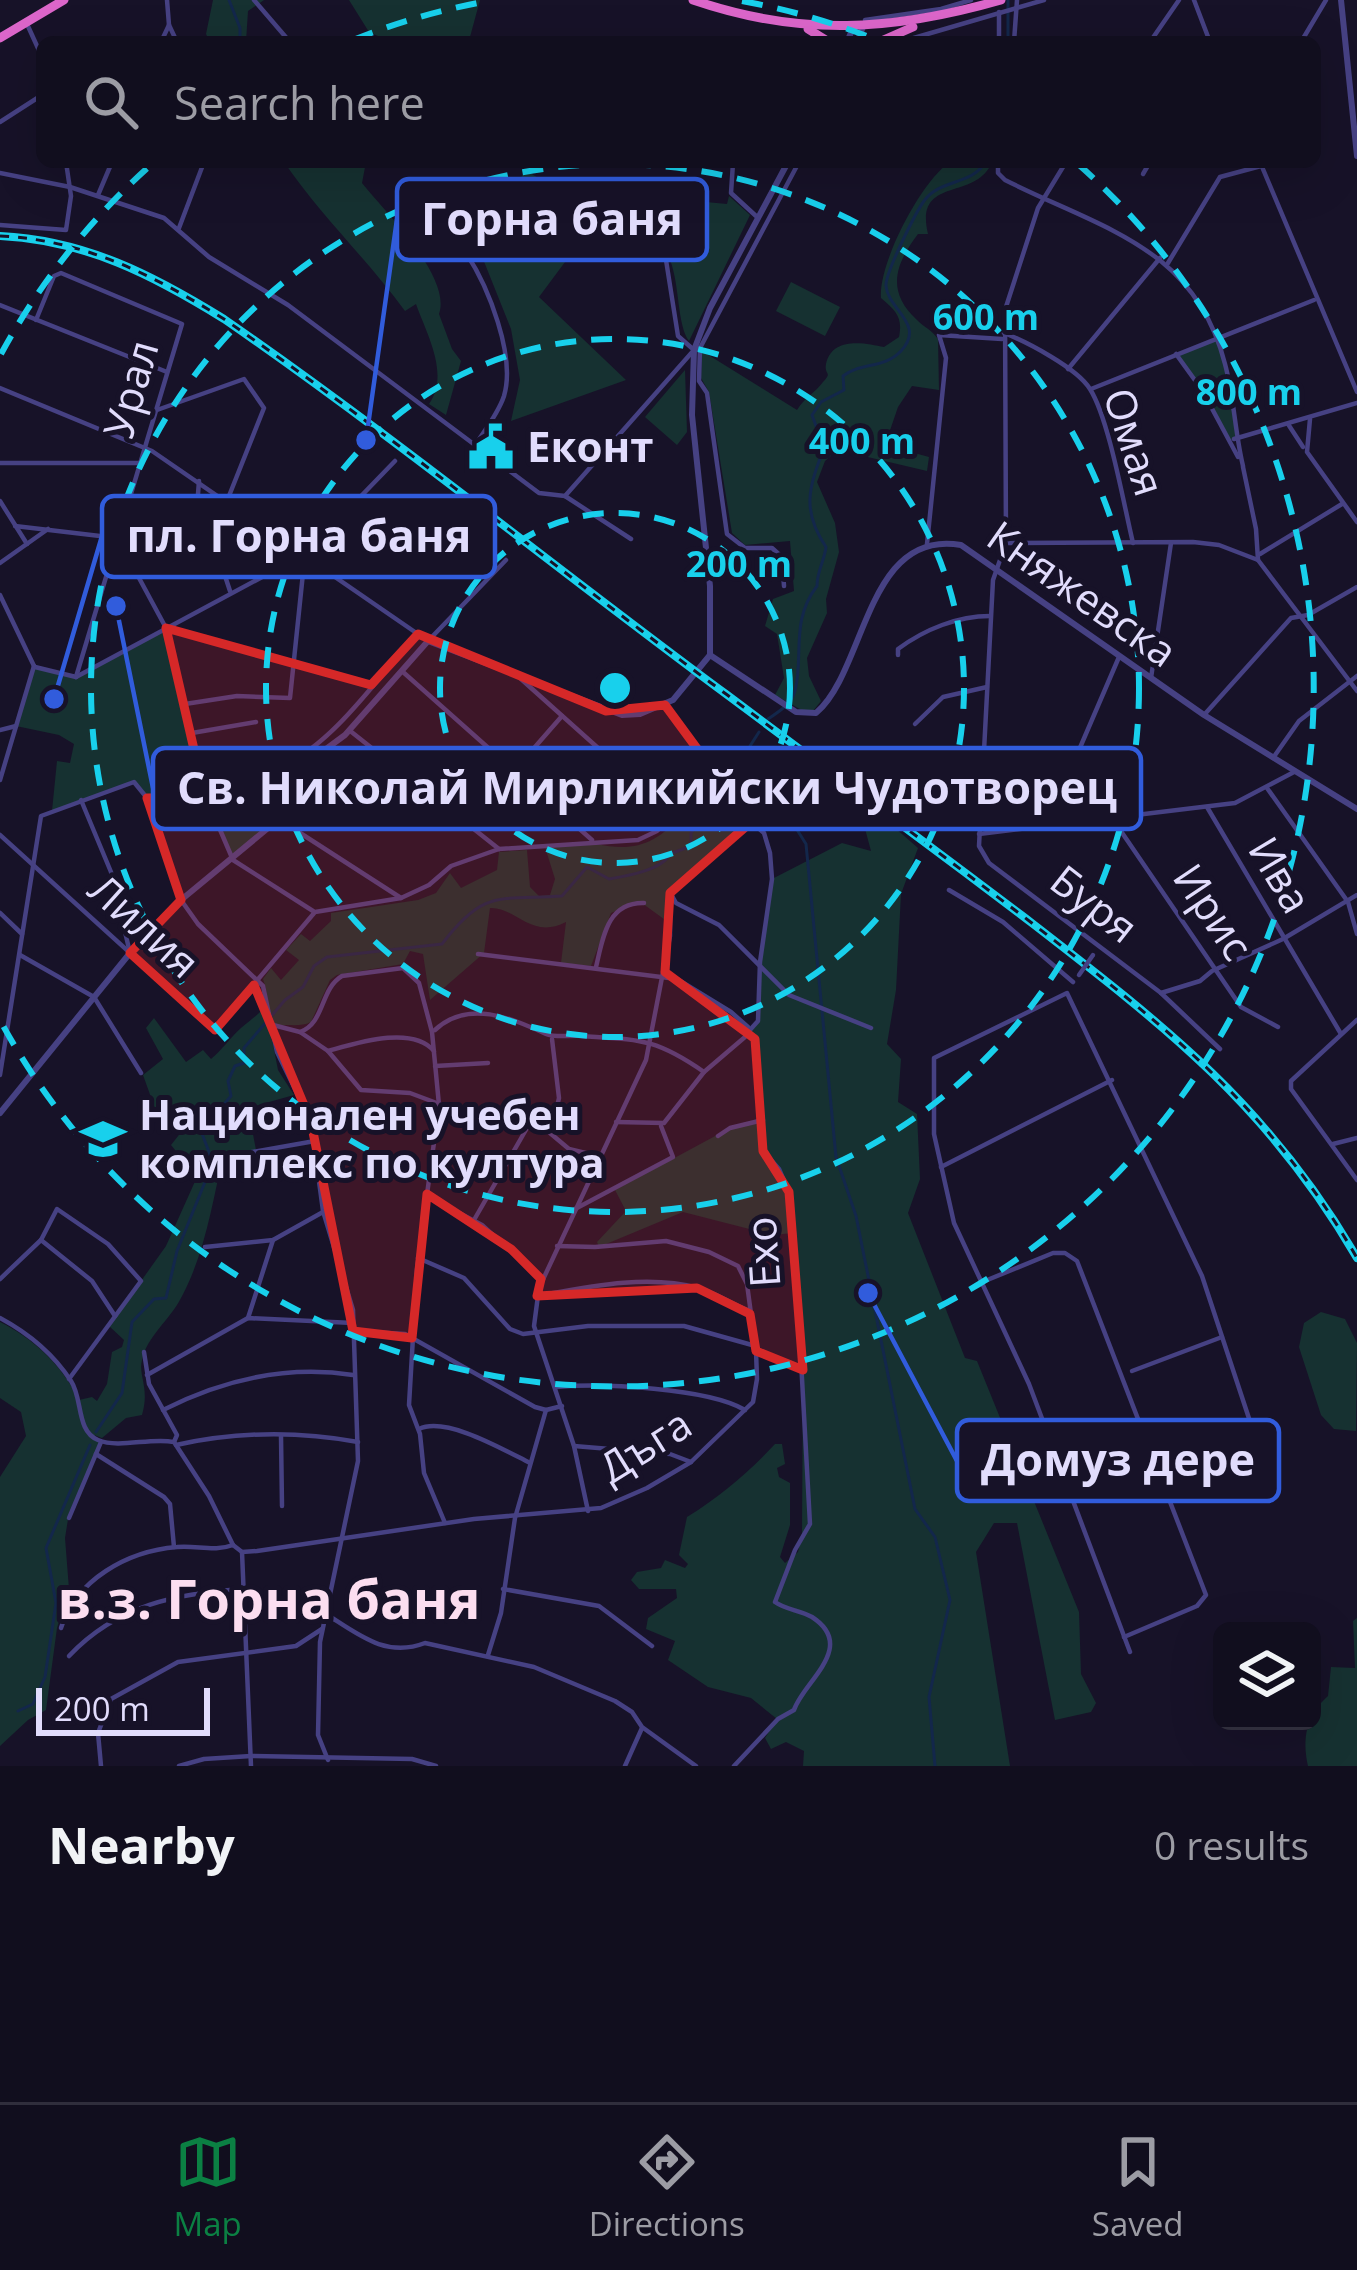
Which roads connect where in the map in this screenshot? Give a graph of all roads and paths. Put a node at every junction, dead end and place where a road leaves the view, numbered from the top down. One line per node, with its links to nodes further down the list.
1 (64, 0): 14 (highway)
2 (166, 0): 16 (street)
3 (254, 0): 20 (street)
4 (693, 0): 15 (highway)
5 (1043, 0): 11 (street)
6 (1179, 0): 27 (street)
7 (1194, 0): 28 (street)
8 (1327, 0): 29 (street)
9 (1341, 0): 34 (street)
10 (972, 2): 12 (highway); 13 (highway); 17 (street)
11 (1016, 5): 12 (street); 26 (street)
12 (1000, 8): 25 (street)
13 (934, 19): 17 (highway); 24 (highway)
14 (26, 22): 30 (highway); 31 (street)
15 (798, 24): 17 (highway); 21 (highway)
16 (169, 25): 18 (street); 19 (street)
17 (852, 27): 22 (street); 23 (street)
18 (164, 36)
19 (174, 36)
20 (285, 36)
21 (819, 36)
22 (849, 36)
23 (855, 36)
24 (893, 36)
25 (918, 36)
26 (1014, 36)
27 (1154, 36)
28 (1208, 36)
29 (1305, 36)
30 (0, 38)
31 (36, 39)
32 (36, 99): 33 (street)
33 (0, 122)
34 (1356, 129): 35 (street)
35 (1357, 156)
36 (67, 168): 49 (street)
37 (109, 168): 50 (street)
38 (202, 168): 55 (street)
39 (732, 168): 53 (street)
40 (785, 168): 53 (street)
41 (796, 168): 64 (street)
42 (998, 168): 51 (street)
43 (1062, 168): 51 (street)
44 (1147, 168): 48 (street)
45 (1248, 168): 58 (street)
46 (1262, 168): 59 (street)
47 (0, 173): 49 (street)
48 (1144, 173)
49 (70, 187): 50 (street); 54 (street)
50 (98, 195): 55 (street)
51 (1042, 199): 57 (street); 62 (street)
52 (622, 210): 64 (street)
53 (758, 217): 64 (street)
54 (0, 225)
55 (179, 228): 76 (street)
56 (466, 253): 76 (street)
57 (1160, 258): 58 (street); 66 (street)
58 (1168, 263): 63 (street)
59 (1316, 299): 63 (street); 70 (street)
60 (0, 305): 61 (street)
61 (35, 320): 67 (street); 67 (street, Урал)
62 (1002, 336): 66 (street, Омая); 93 (street); 96 (street)
63 (1216, 338): 65 (street); 75 (street)
64 (697, 349): 83 (street); 102 (street); 111 (street)
65 (1176, 354): 69 (street); 75 (street)
66 (1067, 369): 69 (street, Омая)
67 (167, 372): 72 (street, Урал)
68 (0, 388): 77 (street)
69 (1090, 389): 94 (street, Омая)
70 (1357, 392)
71 (1357, 403): 73 (street)
72 (156, 410): 77 (street, Урал); 84 (street)
73 (1311, 417): 74 (street); 78 (street)
74 (1288, 424): 75 (street); 78 (street)
75 (1233, 440): 98 (street)
76 (475, 445): 83 (street)
77 (145, 447): 81 (street, Урал); 82 (street)
78 (1306, 452): 86 (street)
79 (395, 461): 97 (street)
80 (0, 463): 81 (street)
81 (141, 464): 91 (street, Урал)
82 (199, 482): 84 (street); 104 (street)
83 (565, 496): 90 (street)
84 (226, 500): 97 (street)
85 (0, 501): 88 (street)
86 (1343, 503): 87 (street); 98 (street)
87 (1357, 522)
88 (15, 526): 89 (street); 95 (street)
89 (48, 529): 91 (street); 95 (street)
90 (631, 538)
91 (118, 539): 108 (street); 118 (street, Урал)
92 (1171, 542): 94 (street); 98 (street); 119 (street)
93 (1006, 543): 94 (street); 101 (street)
94 (1133, 543)
95 (27, 544): 100 (street)
96 (927, 544): 101 (street, Княжевска); 111 (street, Княжевска)
97 (305, 554): 104 (street); 109 (street); 114 (street)
98 (1259, 557): 106 (street)
99 (506, 560): 110 (street)
100 (0, 563)
101 (997, 570): 107 (street); 113 (street, Княжевска)
102 (784, 586)
103 (1357, 587): 106 (street)
104 (231, 593): 108 (street)
105 (0, 595): 115 (street)
106 (1302, 614): 120 (street); 127 (street)
107 (990, 616): 112 (street); 122 (street)
108 (166, 628): 114 (street); 118 (street); 124 (street)
109 (418, 634): 110 (street); 121 (street)
110 (428, 641): 116 (street); 117 (street)
111 (710, 655): 125 (street)
112 (898, 655)
113 (1119, 656): 119 (street, Княжевска); 151 (street)
114 (293, 664): 121 (street); 124 (street)
115 (34, 667): 118 (street); 130 (street)
116 (403, 672): 132 (street); 135 (street)
117 (517, 675): 125 (street); 126 (street)
118 (76, 677)
119 (1151, 678): 127 (street, Княжевска)
120 (1354, 679): 123 (street); 134 (street)
121 (371, 685): 140 (street)
122 (988, 687): 129 (street); 152 (street)
123 (1357, 692)
124 (185, 704): 133 (street)
125 (665, 705): 137 (street, Ехо)
126 (563, 715): 135 (street); 147 (street)
127 (1204, 715): 134 (street, Княжевска)
128 (256, 722): 133 (street)
129 (915, 724)
130 (16, 726): 131 (street); 139 (street)
131 (0, 730)
132 (349, 730): 138 (street); 155 (street)
133 (192, 733): 140 (street)
134 (1274, 758): 136 (street, Княжевска)
135 (514, 771): 154 (street)
136 (1295, 771): 141 (street); 146 (street, Княжевска)
137 (715, 775): 147 (street); 150 (street, Ехо)
138 (288, 777): 142 (street); 149 (street)
139 (0, 780)
140 (202, 782): 142 (street)
141 (1267, 788): 145 (street); 163 (street)
142 (206, 797): 143 (street); 156 (street)
143 (147, 798): 144 (street); 162 (street)
144 (81, 800): 157 (street); 171 (street)
145 (1207, 807): 148 (street); 169 (street, Ива)
146 (1357, 808)
147 (673, 815): 154 (street)
148 (1112, 818): 151 (street); 176 (street, Ирис)
149 (279, 819): 156 (street); 161 (street)
150 (751, 822): 159 (street); 174 (street, Ехо)
151 (1075, 822): 152 (street)
152 (979, 834): 170 (street, Буря)
153 (0, 835): 157 (street, Лилия)
154 (592, 840): 155 (street)
155 (499, 849): 161 (street)
156 (233, 860): 162 (street); 165 (street)
157 (32, 867): 167 (street); 171 (street, Лилия)
158 (949, 890): 179 (street)
159 (670, 893): 174 (street); 177 (street)
160 (1357, 896): 163 (street)
161 (401, 898): 165 (street)
162 (181, 900): 171 (street); 178 (street)
163 (1348, 902): 168 (street); 169 (street)
164 (644, 903): 175 (street)
165 (315, 912): 178 (street)
166 (0, 913): 167 (street)
167 (22, 934): 172 (street)
168 (1357, 934)
169 (1282, 939): 176 (street); 190 (street, Ива)
170 (1098, 945): 179 (street, bridge); 181 (street, Буря)
171 (130, 952): 178 (street, Лилия); 182 (street)
172 (19, 954): 182 (street); 193 (street)
173 (478, 954): 175 (street)
174 (760, 962): 186 (street); 187 (street, Ехо)
175 (596, 969): 177 (street)
176 (1218, 971): 181 (street); 185 (street, Ирис)
177 (664, 977): 187 (street); 192 (street)
178 (259, 979): 184 (street)
179 (1073, 982): 180 (street)
180 (1067, 993): 202 (street); 216 (street)
181 (1162, 993): 194 (street, Буря)
182 (94, 998): 199 (street); 204 (street)
183 (1357, 1020): 190 (street)
184 (273, 1025): 188 (street); 212 (street)
185 (1278, 1027)
186 (871, 1028)
187 (749, 1031): 200 (street); 206 (street, Ехо)
188 (301, 1032): 189 (street); 195 (street)
189 (433, 1032): 191 (street); 196 (street)
190 (1341, 1034): 213 (street)
191 (552, 1036): 192 (street); 209 (street)
192 (652, 1041): 200 (street); 207 (street)
193 (2, 1046): 201 (street)
194 (1220, 1049)
195 (328, 1051): 196 (street); 203 (street)
196 (434, 1051): 198 (street)
197 (488, 1064): 198 (street)
198 (435, 1066): 203 (street)
199 (141, 1072)
200 (704, 1072): 208 (street)
201 (0, 1075)
202 (1112, 1080): 216 (street); 238 (street)
203 (439, 1105): 205 (street); 218 (street)
204 (0, 1112)
205 (532, 1120): 209 (street); 221 (street)
206 (764, 1120): 210 (street); 242 (street, Ехо)
207 (616, 1122): 208 (street); 214 (street)
208 (661, 1124): 219 (street)
209 (551, 1133): 214 (street)
210 (718, 1136)
211 (1357, 1138): 213 (street)
212 (315, 1141): 215 (street); 220 (street)
213 (1333, 1144): 217 (street)
214 (599, 1156): 219 (street)
215 (224, 1157)
216 (940, 1167): 229 (street)
217 (1357, 1180)
218 (427, 1196): 221 (street); 226 (street)
219 (575, 1209): 224 (street)
220 (323, 1211): 223 (street); 235 (street)
221 (475, 1220): 228 (street)
222 (41, 1240): 227 (street); 232 (street); 232 (street)
223 (273, 1240): 225 (street); 234 (street)
224 (557, 1246): 228 (street); 231 (street, Дъга)
225 (205, 1247)
226 (418, 1258): 237 (street); 239 (street)
227 (0, 1279)
228 (542, 1279): 230 (street)
229 (980, 1282): 276 (street); 276 (street)
230 (537, 1296): 231 (street); 237 (street)
231 (750, 1311): 240 (street, Дъга)
232 (115, 1316): 246 (street)
233 (0, 1318): 246 (street)
234 (248, 1318): 235 (street); 245 (street)
235 (353, 1322): 236 (street)
236 (353, 1331): 239 (street); 244 (street)
237 (535, 1332): 240 (street); 247 (street)
238 (1222, 1337): 243 (street); 261 (street)
239 (412, 1338): 250 (street); 252 (street)
240 (755, 1348): 242 (street); 251 (street, Дъга)
241 (144, 1352): 245 (street)
242 (802, 1370): 292 (street, Ехо)
243 (1132, 1371)
244 (352, 1375): 249 (street); 255 (street)
245 (147, 1376): 249 (street)
246 (69, 1379): 254 (street)
247 (554, 1387): 248 (street); 251 (street)
248 (562, 1406): 250 (street); 257 (street)
249 (163, 1410): 256 (street)
250 (546, 1410): 260 (street)
251 (745, 1410): 259 (street, Дъга)
252 (418, 1429): 260 (street); 266 (street)
253 (281, 1436): 255 (street); 256 (street); 262 (street)
254 (101, 1442): 256 (street); 258 (street)
255 (358, 1442): 267 (street)
256 (175, 1443): 268 (street)
257 (574, 1446): 259 (street); 263 (street)
258 (96, 1454): 265 (street); 269 (street)
259 (691, 1462): 263 (street, Дъга)
260 (531, 1463): 264 (street)
261 (1269, 1479)
262 (282, 1506)
263 (588, 1511): 264 (street, Дъга)
264 (515, 1517): 266 (street, Дъга); 272 (street)
265 (69, 1518)
266 (445, 1523): 267 (street, Дъга)
267 (343, 1540): 270 (street, Дъга); 273 (street)
268 (233, 1545): 269 (street); 270 (street)
269 (175, 1547): 274 (street)
270 (242, 1552): 271 (street)
271 (244, 1589): 278 (street); 280 (street)
272 (503, 1589): 277 (street); 281 (street)
273 (324, 1612): 275 (street); 281 (street)
274 (61, 1628)
275 (322, 1629): 278 (street); 284 (street)
276 (1124, 1636): 279 (street)
277 (652, 1646)
278 (248, 1650): 283 (street); 285 (street)
279 (1130, 1652)
280 (69, 1656)
281 (487, 1657): 282 (street)
282 (642, 1727): 290 (street); 291 (street)
283 (251, 1756): 284 (street); 286 (street); 287 (street)
284 (328, 1760): 288 (street); 289 (street)
285 (101, 1766)
286 (179, 1766)
287 (251, 1766)
288 (337, 1766)
289 (436, 1766)
290 (625, 1766)
291 (696, 1766)
292 (734, 1766)

